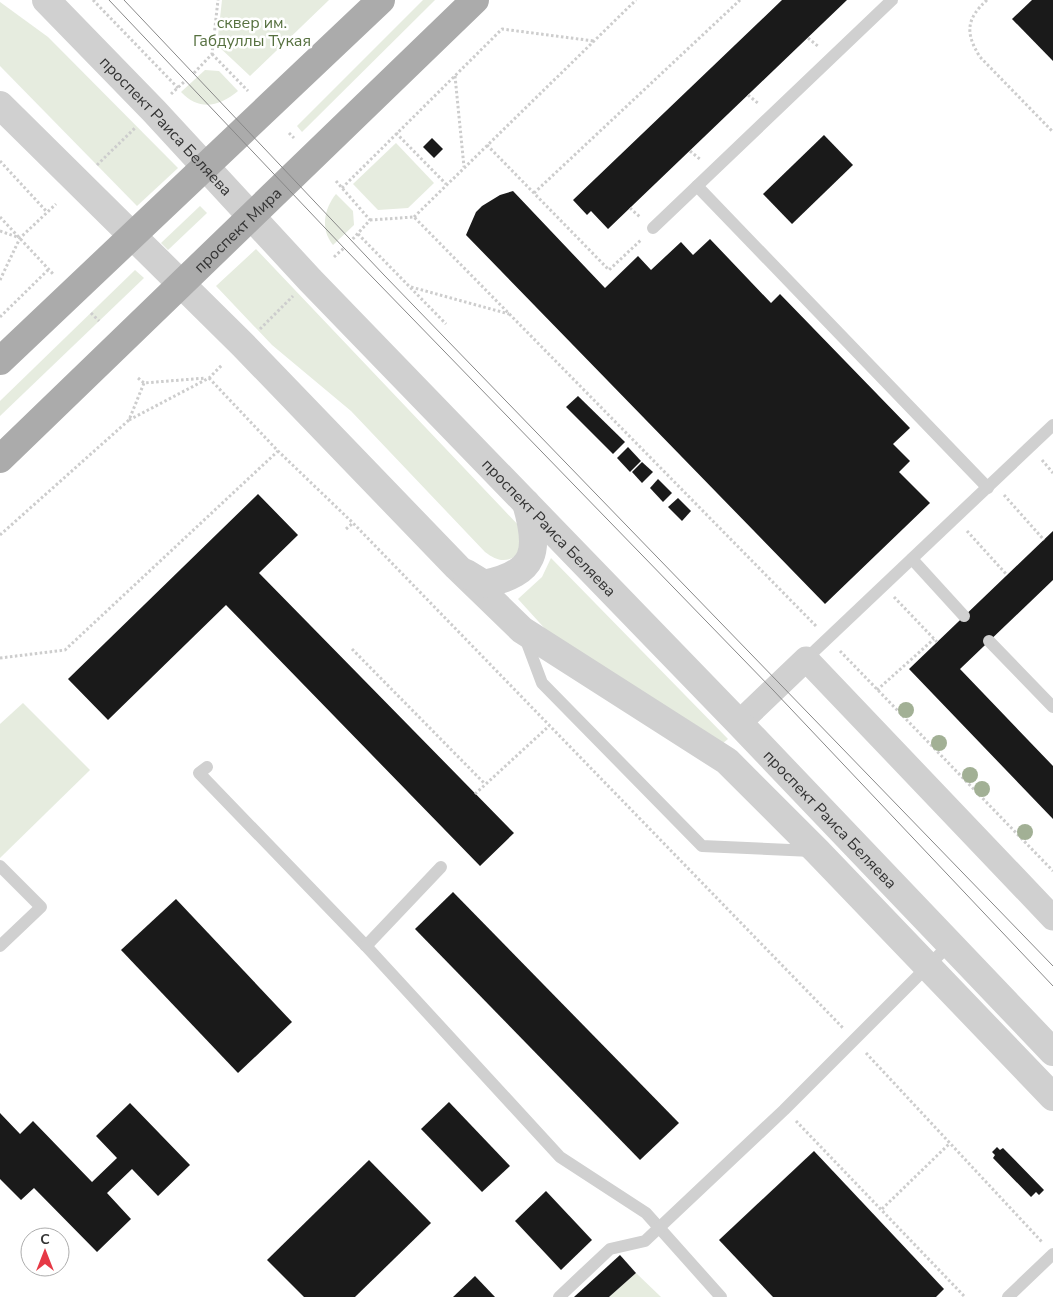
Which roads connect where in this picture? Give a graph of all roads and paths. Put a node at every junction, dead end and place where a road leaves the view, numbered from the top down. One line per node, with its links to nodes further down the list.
1 (46, 0): 27 (street, проспект Раиса Беляева)
2 (93, 0): 15 (path)
3 (218, 0): 11 (path)
4 (381, 0): 27 (main road)
5 (475, 0): 36 (main road, проспект Мира)
6 (636, 0): 10 (path)
7 (740, 0): 33 (path)
8 (892, 0): 31 (lane)
9 (987, 0): 20 (path)
10 (594, 41): 13 (path); 24 (path)
11 (212, 54): 12 (path); 17 (path)
12 (194, 73)
13 (455, 76): 22 (path); 28 (path)
14 (185, 81): 15 (path)
15 (178, 88): 16 (path)
16 (170, 95)
17 (251, 95)
18 (0, 105): 43 (street, проспект Раиса Беляева)
19 (137, 127): 26 (path)
20 (1053, 132)
21 (289, 133): 23 (path)
22 (396, 133): 30 (path); 32 (path)
23 (294, 138)
24 (487, 145): 28 (path); 33 (path)
25 (0, 161): 35 (path)
26 (97, 165)
27 (206, 167): 36 (street, проспект Раиса Беляева); 43 (main road)
28 (464, 167): 30 (path)
29 (336, 181): 32 (path)
30 (446, 184): 37 (path)
31 (697, 186): 40 (lane); 71 (lane)
32 (342, 188): 39 (path)
33 (534, 193): 40 (path)
34 (56, 204): 35 (path)
35 (48, 212): 44 (path)
36 (251, 216): 51 (main road, проспект Мира); 72 (street, проспект Раиса Беляева)
37 (414, 216): 39 (path); 57 (path)
38 (0, 217): 44 (path)
39 (370, 220): 42 (path)
40 (653, 228)
41 (0, 231): 44 (path)
42 (358, 234): 45 (path); 52 (path)
43 (132, 237): 51 (street, проспект Раиса Беляева); 62 (main road)
44 (20, 238): 48 (path); 50 (path)
45 (351, 241)
46 (344, 248): 47 (path)
47 (334, 257)
48 (48, 270): 49 (path); 54 (path)
49 (54, 275)
50 (0, 280)
51 (181, 284): 70 (main road, проспект Мира); 79 (street, проспект Раиса Беляева)
52 (411, 287): 57 (path); 60 (path)
53 (297, 292): 61 (path)
54 (6, 311): 55 (path); 58 (path)
55 (0, 312)
56 (91, 313): 59 (path)
57 (510, 314): 84 (path)
58 (0, 317)
59 (99, 321)
60 (446, 324)
61 (258, 331)
62 (0, 361)
63 (222, 365): 65 (path)
64 (138, 378): 66 (path)
65 (208, 378): 66 (path); 67 (path); 69 (path)
66 (144, 383): 67 (path)
67 (129, 420): 76 (path)
68 (1053, 425): 71 (lane)
69 (278, 451): 74 (path); 87 (path)
70 (0, 459)
71 (990, 485): 73 (lane); 77 (path)
72 (526, 503): 79 (street); 91 (street, проспект Раиса Беляева)
73 (955, 518): 78 (lane); 80 (path)
74 (353, 522): 75 (path); 92 (path)
75 (346, 529)
76 (0, 536)
77 (1044, 540)
78 (912, 559): 81 (lane); 82 (lane)
79 (456, 566): 83 (street, проспект Раиса Беляева)
80 (1007, 575)
81 (884, 586): 84 (lane); 89 (path)
82 (964, 616)
83 (522, 630): 96 (street, проспект Раиса Беляева); 96 (lane)
84 (828, 638): 88 (lane); 89 (path)
85 (989, 641): 90 (lane)
86 (352, 648): 94 (path)
87 (0, 658)
88 (806, 659): 91 (street); 100 (street)
89 (877, 690): 99 (path)
90 (1053, 707)
91 (739, 723): 101 (street, проспект Раиса Беляева)
92 (549, 726): 94 (path); 105 (path)
93 (208, 767): 103 (lane)
94 (485, 784): 95 (path)
95 (475, 794)
96 (818, 851): 104 (street, проспект Раиса Беляева)
97 (0, 866): 102 (lane)
98 (441, 867): 103 (lane)
99 (1053, 871)
100 (1053, 918)
101 (949, 945): 104 (lane); 106 (street, проспект Раиса Беляева)
102 (0, 946)
103 (366, 946): 111 (lane)
104 (928, 966): 105 (lane); 107 (street, проспект Раиса Беляева)
105 (854, 1040): 108 (lane); 109 (path)
106 (1053, 1052)
107 (1053, 1096)
108 (784, 1110): 110 (path); 111 (lane)
109 (949, 1144): 110 (path); 112 (path)
110 (882, 1209): 115 (path)
111 (660, 1227): 113 (lane); 114 (lane)
112 (1050, 1250): 116 (lane)
113 (559, 1297)
114 (722, 1297)
115 (965, 1297)
116 (1008, 1297)

